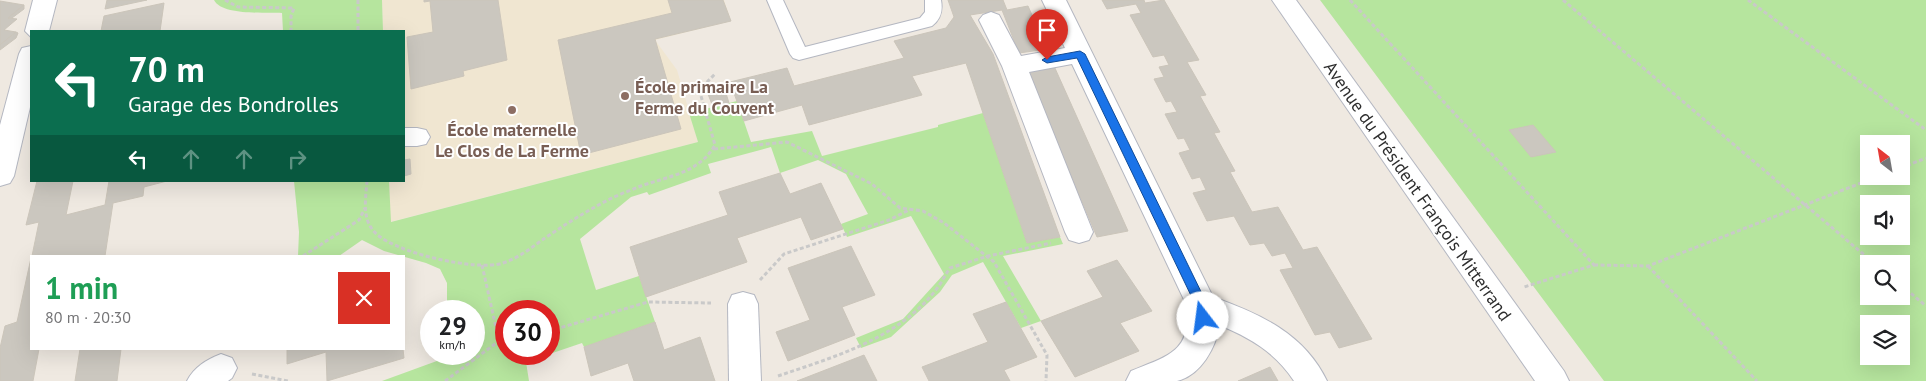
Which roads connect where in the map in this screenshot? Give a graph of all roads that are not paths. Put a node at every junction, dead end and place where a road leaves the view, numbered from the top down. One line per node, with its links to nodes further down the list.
1 (45, 0): 7 (street)
2 (775, 0): 3 (lane)
3 (933, 0)
4 (1054, 0): 8 (street)
5 (1284, 0): 19 (street, Avenue du Président François Mitterrand)
6 (991, 20): 10 (street)
7 (37, 30)
8 (1080, 54): 10 (street); 15 (street)
9 (30, 58): 12 (street)
10 (1014, 66): 13 (street)
11 (30, 150): 12 (street)
12 (3, 166)
13 (1080, 232)
14 (743, 304): 16 (street)
15 (1202, 306): 17 (street); 18 (street)
16 (759, 380)
17 (1142, 381)
18 (1311, 381)
19 (1553, 381)

